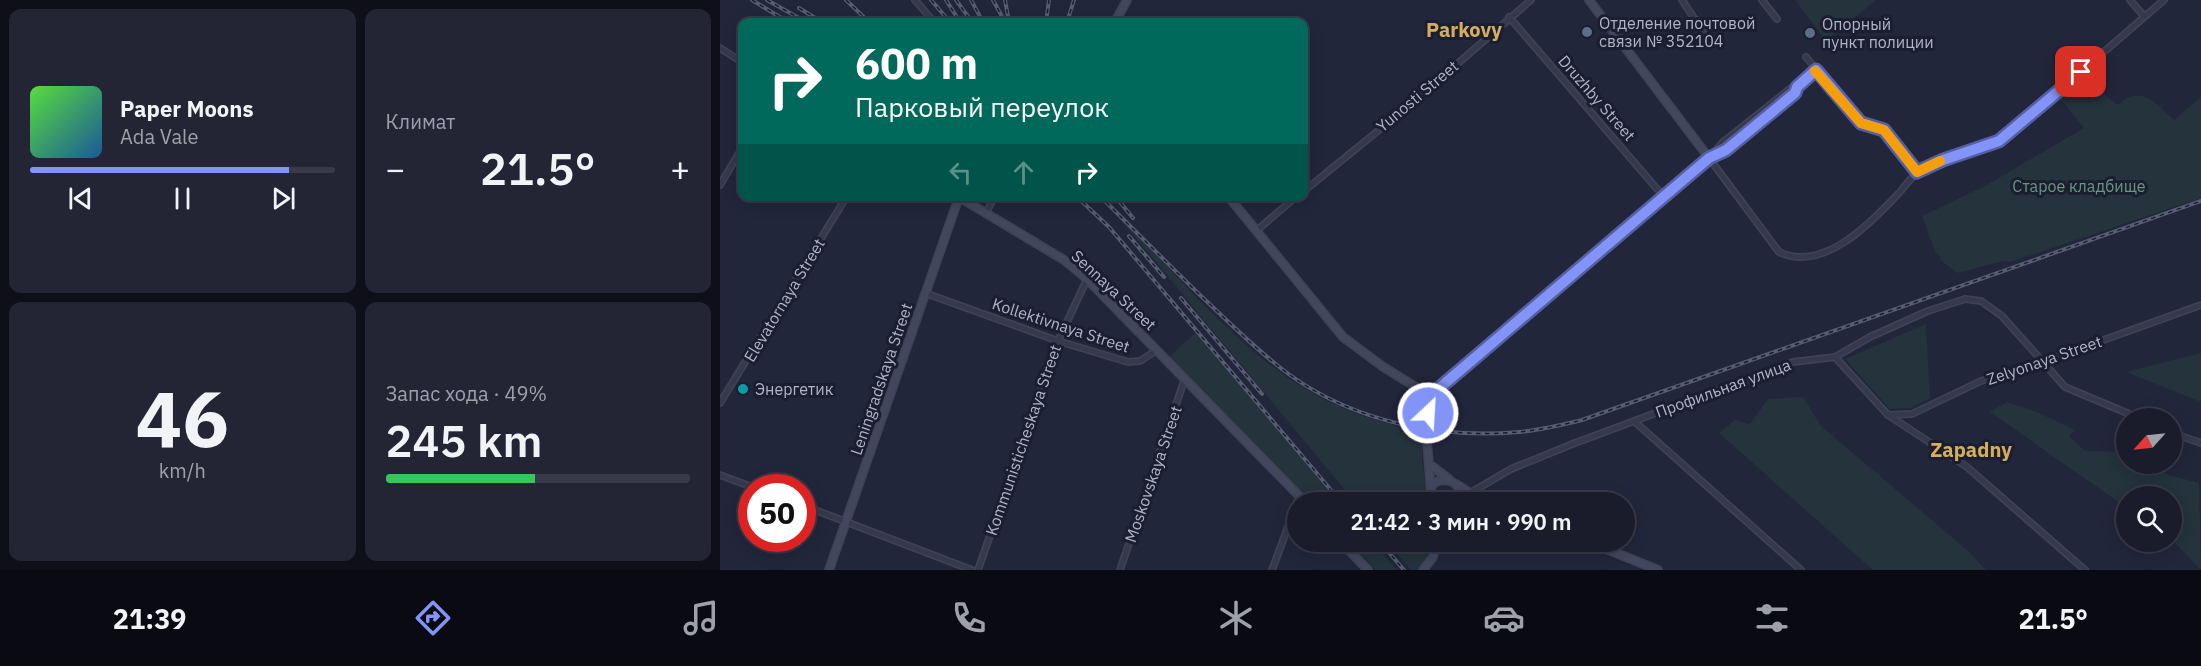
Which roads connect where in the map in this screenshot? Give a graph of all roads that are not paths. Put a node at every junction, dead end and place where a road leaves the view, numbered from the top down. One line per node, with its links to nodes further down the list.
1 (915, 0): 11 (street)
2 (1128, 0): 12 (main road)
3 (1531, 0): 10 (street, Yunosti Street)
4 (1589, 0): 20 (main road)
5 (1682, 0): 14 (street)
6 (1762, 0): 13 (street)
7 (2130, 0): 9 (street)
8 (2164, 0): 9 (street)
9 (2144, 16): 21 (street)
10 (1509, 17): 23 (street, Yunosti Street); 24 (street, Druzhby Street)
11 (931, 18)
12 (1117, 18)
13 (1777, 19)
14 (1708, 39)
15 (720, 48): 17 (street)
16 (1806, 57): 18 (street)
17 (738, 59)
18 (1816, 70): 20 (street); 21 (street)
19 (738, 155): 22 (street)
20 (1709, 158): 21 (street); 24 (main road)
21 (1917, 172)
22 (720, 185)
23 (1308, 188)
24 (1665, 198): 41 (main road)
25 (845, 201): 42 (street, Elevatornaya Street)
26 (958, 201): 34 (main road, Leningradskaya Street)
27 (966, 201): 31 (main road, Sennaya Street)
28 (992, 201): 31 (street)
29 (1232, 201): 32 (main road)
30 (1291, 201): 32 (street)
31 (986, 213): 33 (main road, Sennaya Street)
32 (1256, 231): 41 (main road)
33 (1087, 279): 36 (street, Kommunisticheskaya Street); 37 (main road, Sennaya Street)
34 (925, 293): 36 (street, Kollektivnaya Street); 59 (main road, Leningradskaya Street)
35 (2201, 305): 39 (street, Zelyonaya Street)
36 (1058, 341): 37 (street, Kollektivnaya Street); 66 (street, Kommunisticheskaya Street)
37 (1157, 350): 40 (main road)
38 (1835, 357): 39 (street, Профильная улица); 44 (street); 45 (street, Профильная улица)
39 (2042, 362): 43 (street); 44 (street, Zelyonaya Street)
40 (1185, 378): 52 (main road); 67 (street, Moskovskaya Street)
41 (1430, 396): 48 (main road)
42 (720, 403)
43 (2116, 408)
44 (1888, 415): 73 (street)
45 (1634, 421): 57 (street, Профильная улица); 72 (street, Профильная улица)
46 (2182, 436): 47 (street)
47 (2201, 443)
48 (1430, 464): 51 (main road); 53 (main road)
49 (720, 475): 50 (street)
50 (738, 482)
51 (1452, 482): 54 (main road); 55 (main road); 56 (main road)
52 (1294, 492)
53 (1432, 492)
54 (1434, 492)
55 (1458, 492)
56 (1468, 492)
57 (1472, 492)
58 (816, 510): 59 (street)
59 (845, 521): 64 (main road, Leningradskaya Street); 65 (street)
60 (1287, 535): 68 (street)
61 (1351, 552): 69 (main road)
62 (1434, 552): 70 (main road)
63 (1614, 552): 71 (main road)
64 (829, 570)
65 (972, 570)
66 (978, 570)
67 (1120, 570)
68 (1272, 570)
69 (1368, 570)
70 (1423, 570)
71 (1658, 570)
72 (1802, 570)
73 (2085, 570)

